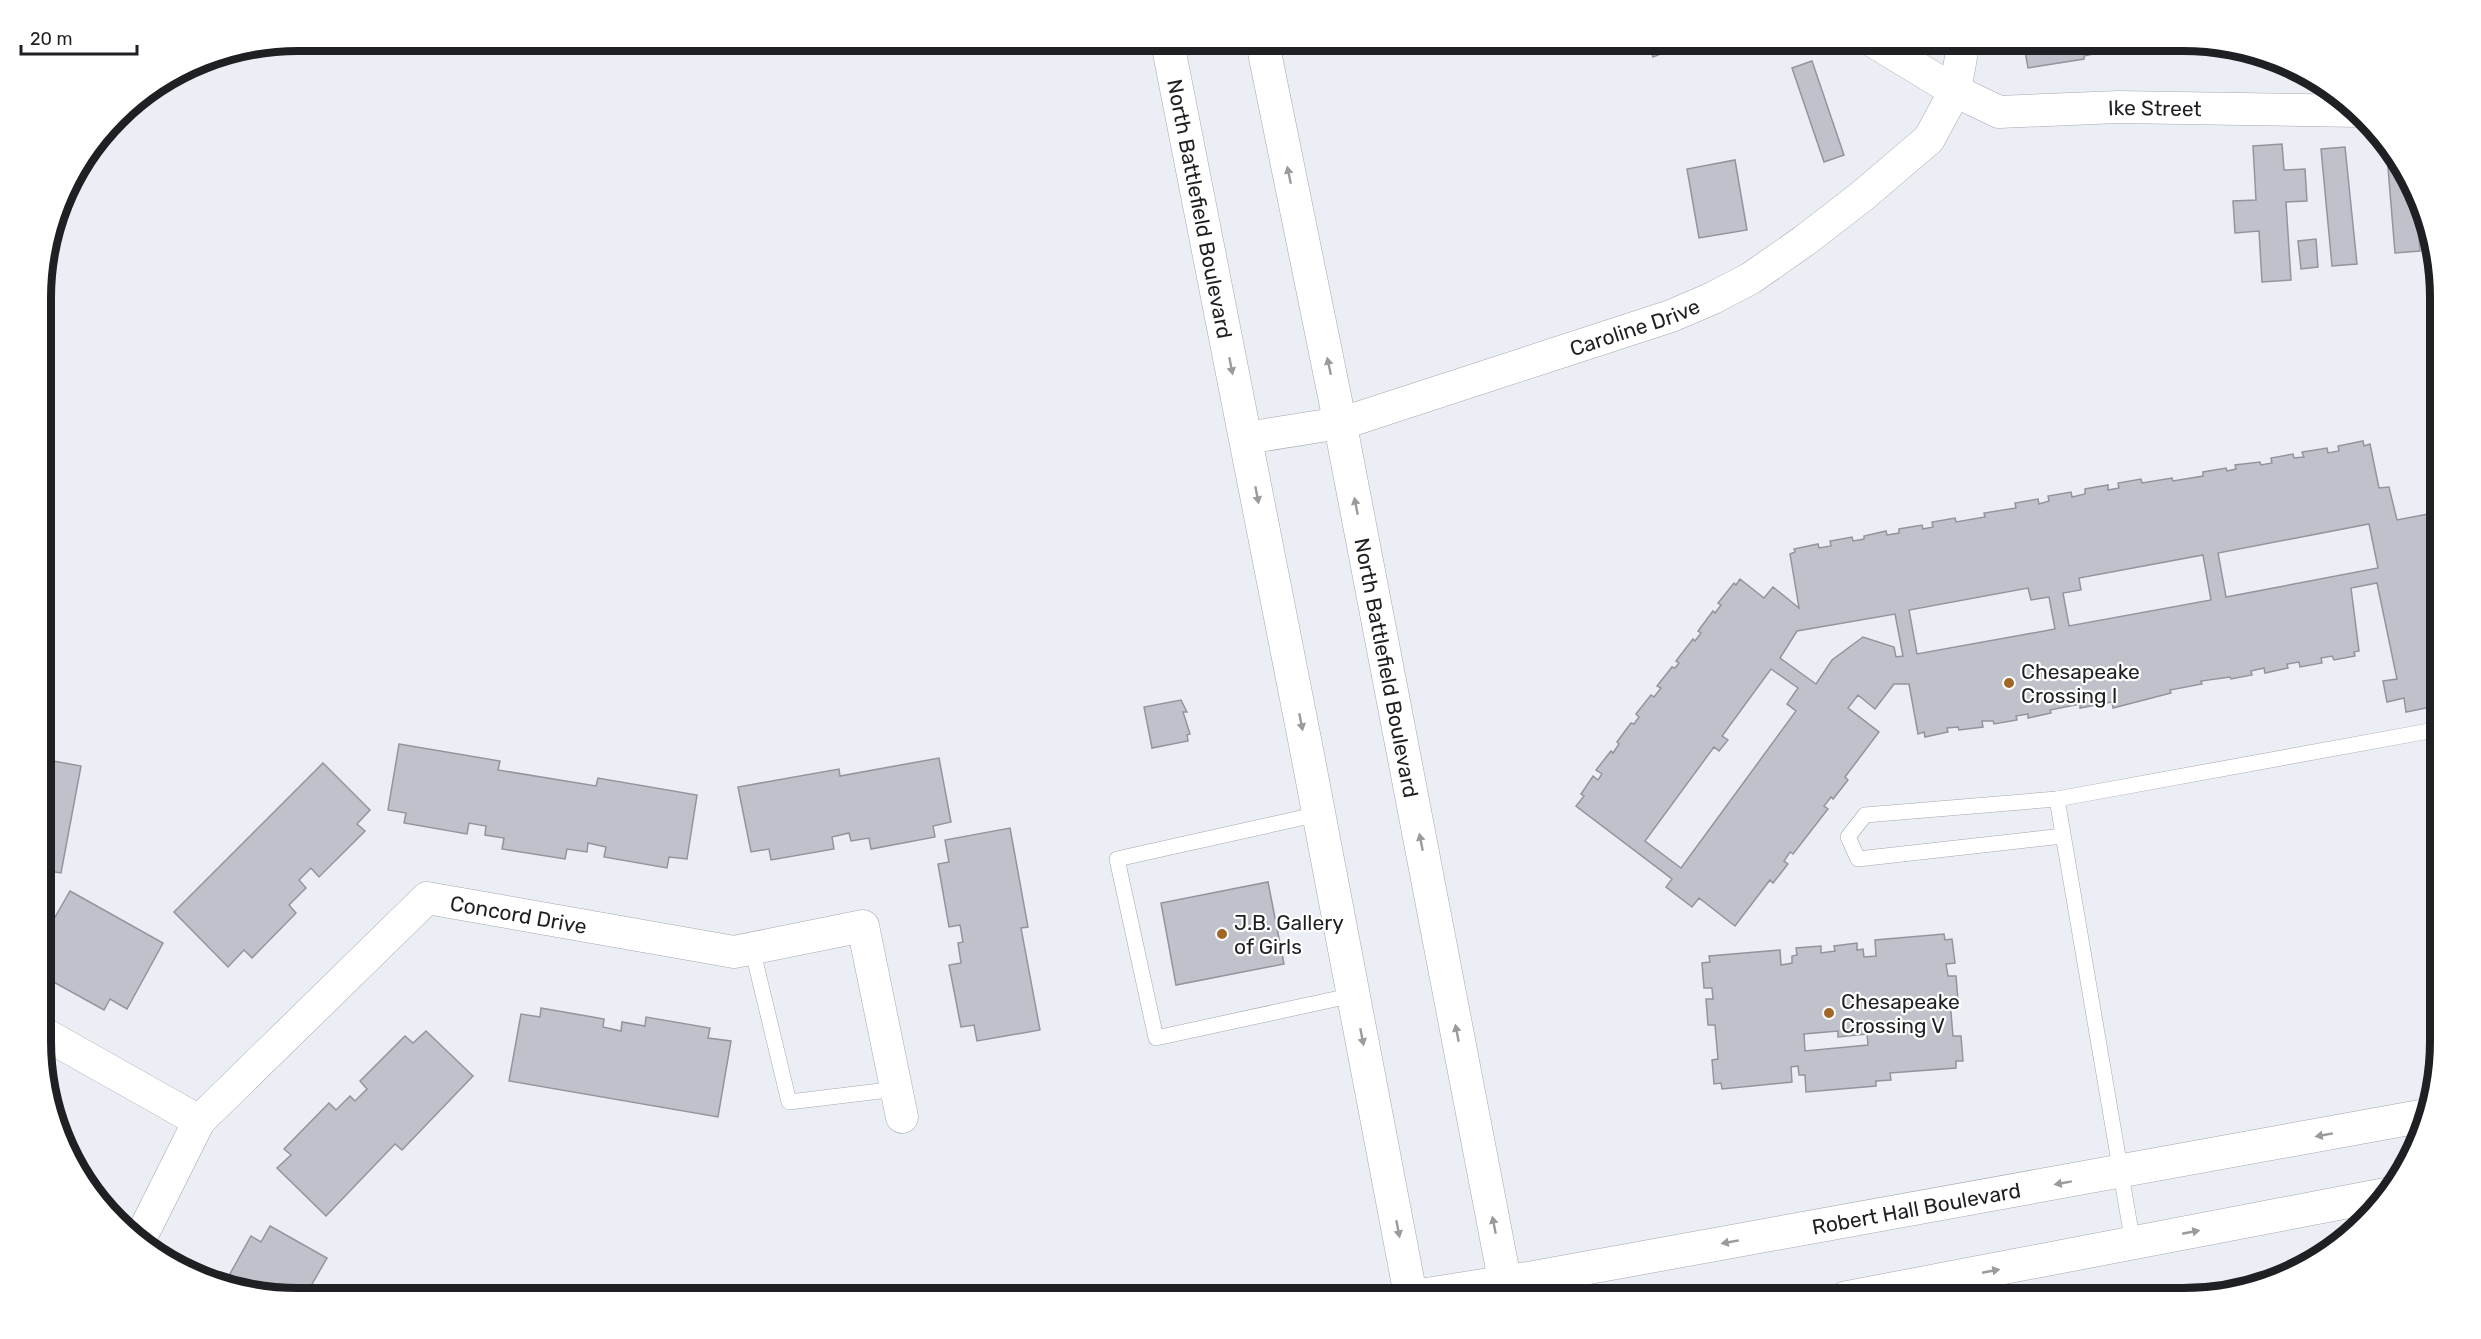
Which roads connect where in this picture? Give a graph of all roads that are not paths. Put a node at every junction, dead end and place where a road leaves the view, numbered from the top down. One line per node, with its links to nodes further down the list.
1 (1169, 51): 8 (main road, North Battlefield Boulevard, one-way to 8)
2 (1264, 51): 7 (main road, North Battlefield Boulevard, one-way to 2)
3 (1889, 51): 5 (street, Ike Street)
4 (1962, 51): 5 (street)
5 (1954, 91): 6 (street, Ike Street); 7 (street, Caroline Drive)
6 (2344, 111)
7 (1340, 423): 8 (street, Caroline Drive); 24 (main road, North Battlefield Boulevard, one-way to 7)
8 (1246, 438): 11 (main road, North Battlefield Boulevard, one-way to 11)
9 (2430, 731): 10 (lane)
10 (2057, 799): 12 (lane); 12 (lane)
11 (1319, 814): 14 (main road, North Battlefield Boulevard); 14 (lane)
12 (2063, 836): 19 (lane)
13 (752, 948): 16 (lane); 16 (street, Concord Drive); 18 (street, Concord Drive)
14 (1354, 995): 23 (main road, North Battlefield Boulevard, one-way to 23)
15 (51, 1038): 18 (street)
16 (899, 1103)
17 (2418, 1117): 19 (main road, Robert Hall Boulevard, one-way to 19)
18 (199, 1121): 21 (street, Concord Drive)
19 (2120, 1172): 22 (lane); 25 (main road, Robert Hall Boulevard, one-way to 25)
20 (2375, 1197): 22 (main road, one-way to 20)
21 (143, 1233)
22 (2133, 1244): 26 (main road, one-way to 22)
23 (1407, 1288)
24 (1507, 1288)
25 (1517, 1288)
26 (1898, 1288)

